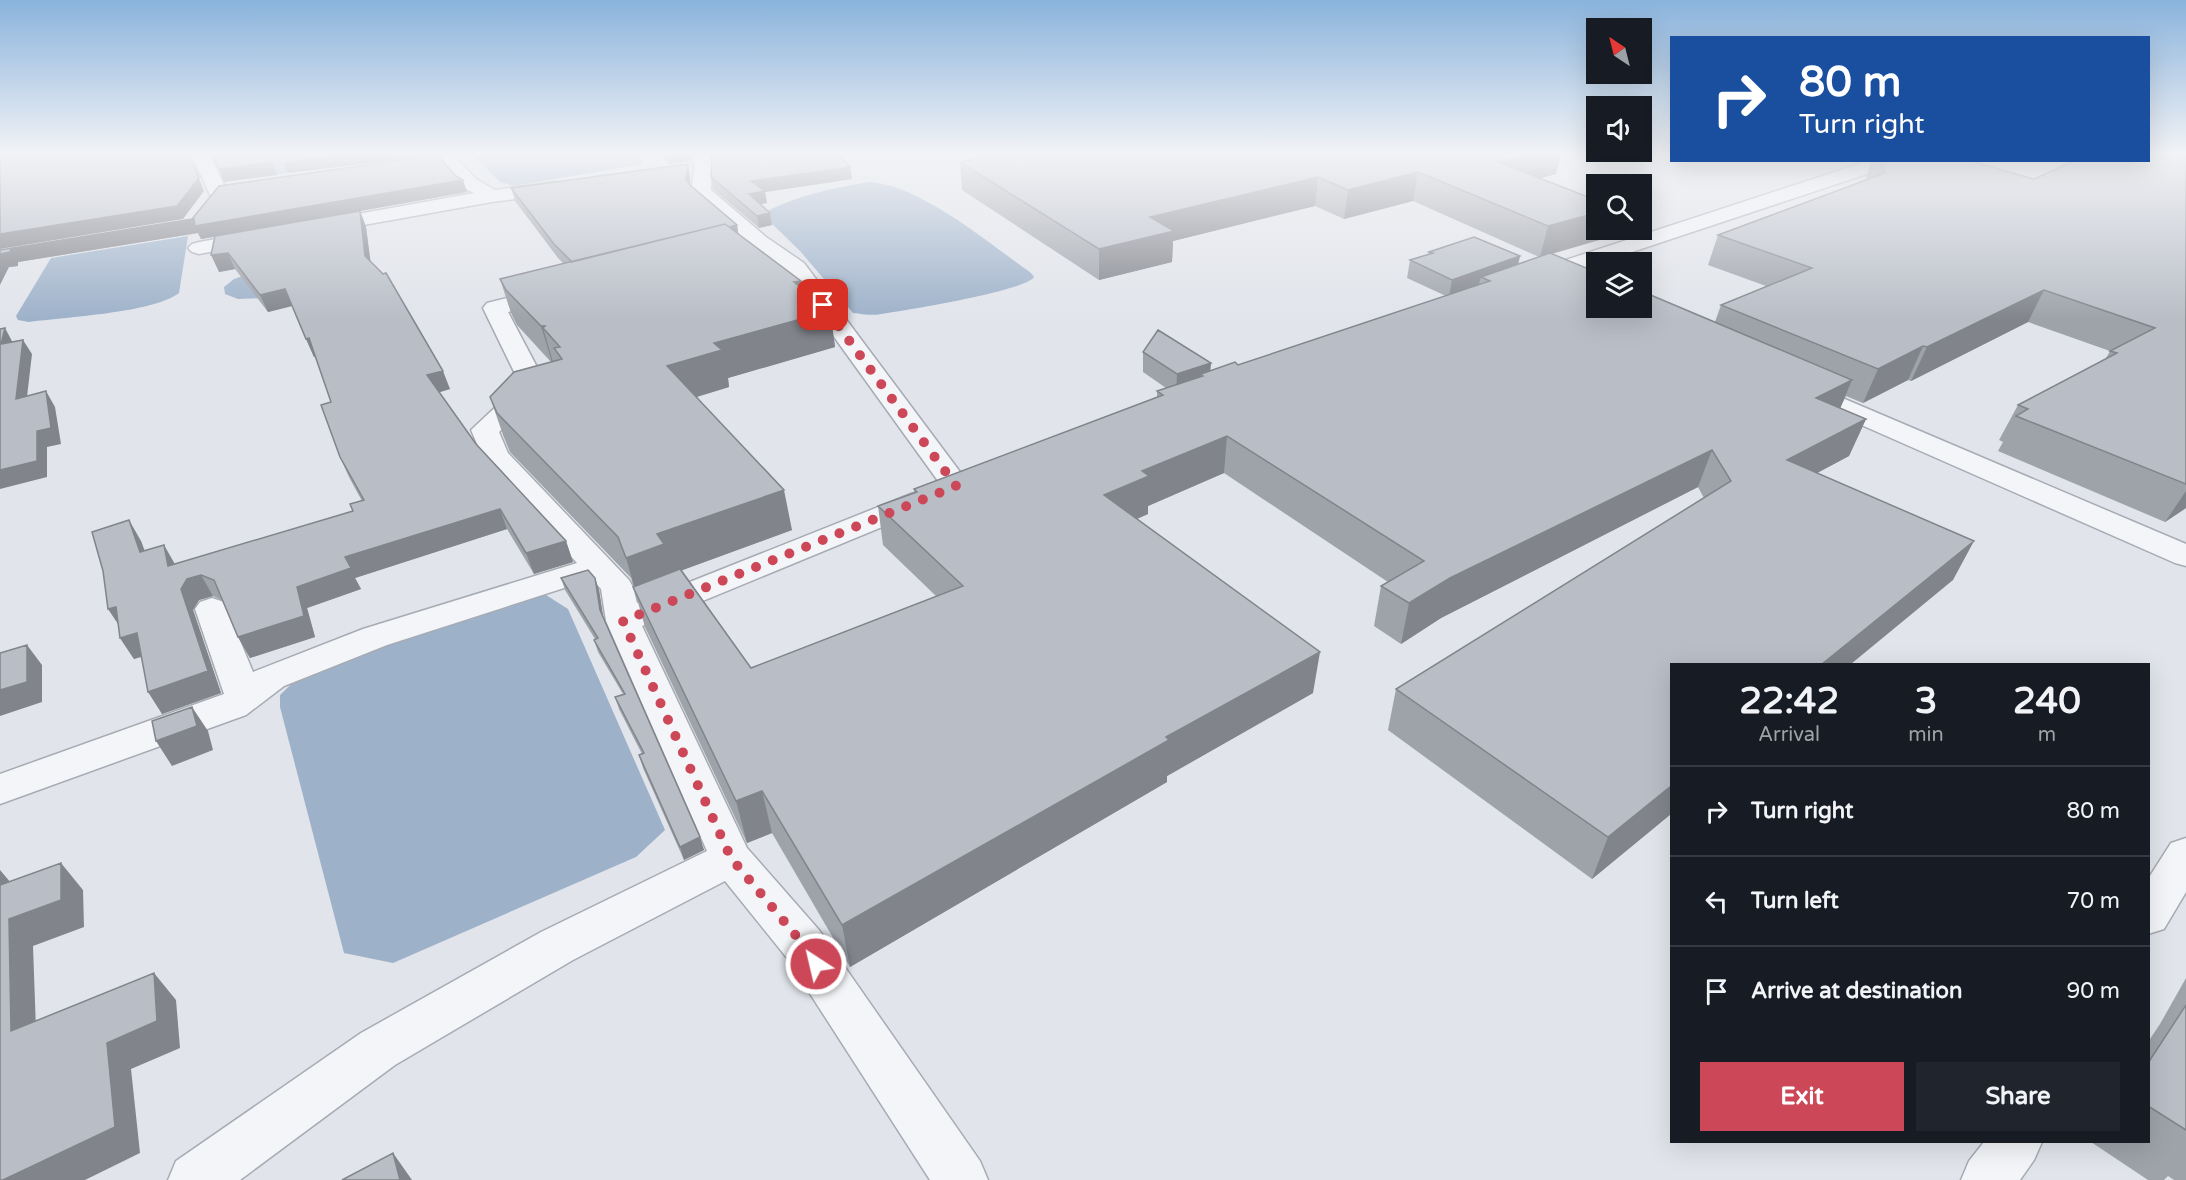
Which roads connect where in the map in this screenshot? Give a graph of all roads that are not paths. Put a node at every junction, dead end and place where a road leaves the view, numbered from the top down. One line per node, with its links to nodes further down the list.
1 (413, 210): 4 (street)
2 (722, 210): 6 (street)
3 (1738, 210): 9 (street)
4 (296, 231)
5 (274, 235): 7 (street)
6 (759, 241): 8 (street); 15 (street)
7 (199, 248)
8 (679, 261)
9 (1543, 274): 10 (street); 12 (street)
10 (1510, 286)
11 (576, 288): 17 (street)
12 (1575, 288)
13 (1779, 379): 16 (street)
14 (989, 474): 15 (street)
15 (956, 486): 19 (street)
16 (2186, 556)
17 (597, 567): 19 (street); 20 (street)
18 (212, 609): 20 (street)
19 (623, 621): 23 (street)
20 (244, 697): 21 (street)
21 (0, 789)
22 (2186, 855): 24 (street)
23 (731, 858): 26 (street); 27 (street)
24 (2150, 913)
25 (2015, 1143): 28 (street)
26 (195, 1180)
27 (961, 1180)
28 (1988, 1180)

